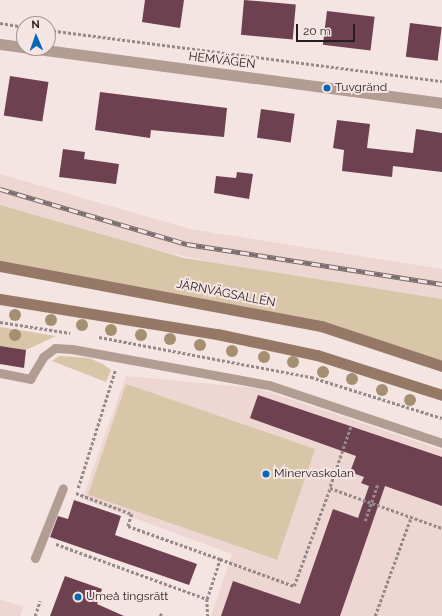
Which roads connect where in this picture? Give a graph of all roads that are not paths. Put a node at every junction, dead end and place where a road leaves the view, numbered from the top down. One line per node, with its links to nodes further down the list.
1 (0, 44): 2 (street, HEMVÄGEN)
2 (442, 103)
3 (0, 266): 5 (main road, JÄRNVÄGSALLÉN)
4 (0, 299): 7 (main road)
5 (442, 366)
6 (0, 372): 8 (lane)
7 (442, 395)
8 (442, 443)
9 (63, 488): 10 (lane)
10 (35, 558)

